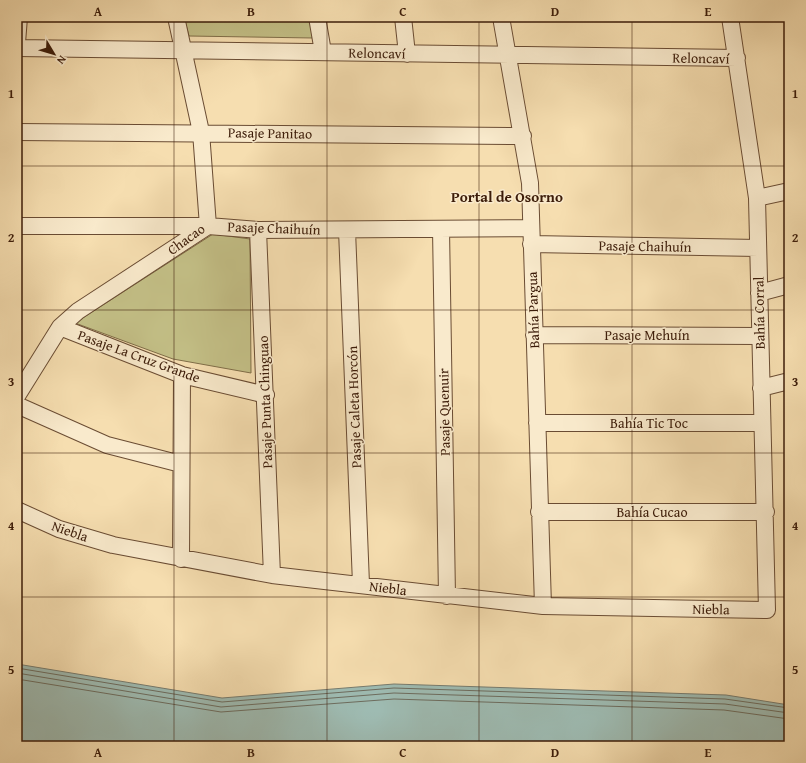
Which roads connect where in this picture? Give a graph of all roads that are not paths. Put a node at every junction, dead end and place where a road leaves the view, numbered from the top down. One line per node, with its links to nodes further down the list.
1 (19, 17): 7 (street)
2 (176, 17): 9 (street, Chacao)
3 (317, 17): 10 (street)
4 (403, 17): 11 (street)
5 (501, 17): 12 (street, Bahía Pargua)
6 (730, 17): 13 (street, Bahía Corral)
7 (17, 43)
8 (17, 48): 9 (street, Reloncaví)
9 (183, 51): 10 (street, Reloncaví); 15 (street, Chacao)
10 (323, 52): 11 (street, Reloncaví)
11 (407, 54): 12 (street, Reloncaví)
12 (508, 55): 13 (street, Reloncaví); 16 (street, Bahía Pargua)
13 (737, 58): 18 (street, Bahía Corral)
14 (17, 132): 15 (street, Pasaje Panitao)
15 (201, 132): 16 (street, Pasaje Panitao); 20 (street, Chacao)
16 (523, 136): 21 (street, Bahía Pargua)
17 (789, 191): 18 (street)
18 (757, 198): 26 (street, Bahía Corral)
19 (17, 226): 20 (street, Pasaje Chaihuín)
20 (208, 226): 23 (street, Pasaje Chaihuín); 29 (street, Chacao)
21 (531, 228): 22 (street, Pasaje Chaihuín); 25 (street, Bahía Pargua)
22 (441, 229): 24 (street, Pasaje Chaihuín); 47 (street, Pasaje Quenuir)
23 (258, 230): 24 (street, Pasaje Chaihuín); 35 (street, Pasaje Punta Chinguao)
24 (346, 230): 46 (street, Pasaje Caleta Horcón)
25 (531, 244): 26 (street, Pasaje Chaihuín); 30 (street, Bahía Pargua)
26 (758, 248): 28 (street, Bahía Corral)
27 (789, 285): 28 (street)
28 (759, 293): 31 (street, Bahía Corral)
29 (60, 327): 32 (street, Pasaje La Cruz Grande); 36 (street, Chacao)
30 (534, 335): 31 (street, Pasaje Mehuín); 38 (street, Bahía Pargua)
31 (760, 336): 34 (street, Bahía Corral)
32 (182, 375): 35 (street, Pasaje La Cruz Grande); 40 (street)
33 (789, 380): 34 (street)
34 (761, 388): 39 (street, Bahía Corral)
35 (266, 395): 45 (street, Pasaje Punta Chinguao)
36 (17, 396)
37 (17, 405): 40 (street)
38 (537, 423): 39 (street, Bahía Tic Toc); 42 (street, Bahía Pargua)
39 (762, 423): 43 (street, Bahía Corral)
40 (181, 464): 44 (street)
41 (17, 510): 44 (street, Niebla)
42 (539, 512): 43 (street, Bahía Cucao); 48 (street, Bahía Pargua)
43 (766, 512): 49 (street, Bahía Corral)
44 (182, 559): 45 (street, Niebla)
45 (272, 575): 46 (street, Niebla)
46 (361, 584): 47 (street, Niebla)
47 (447, 596): 48 (street, Niebla)
48 (543, 606): 49 (street, Niebla)
49 (767, 610)

